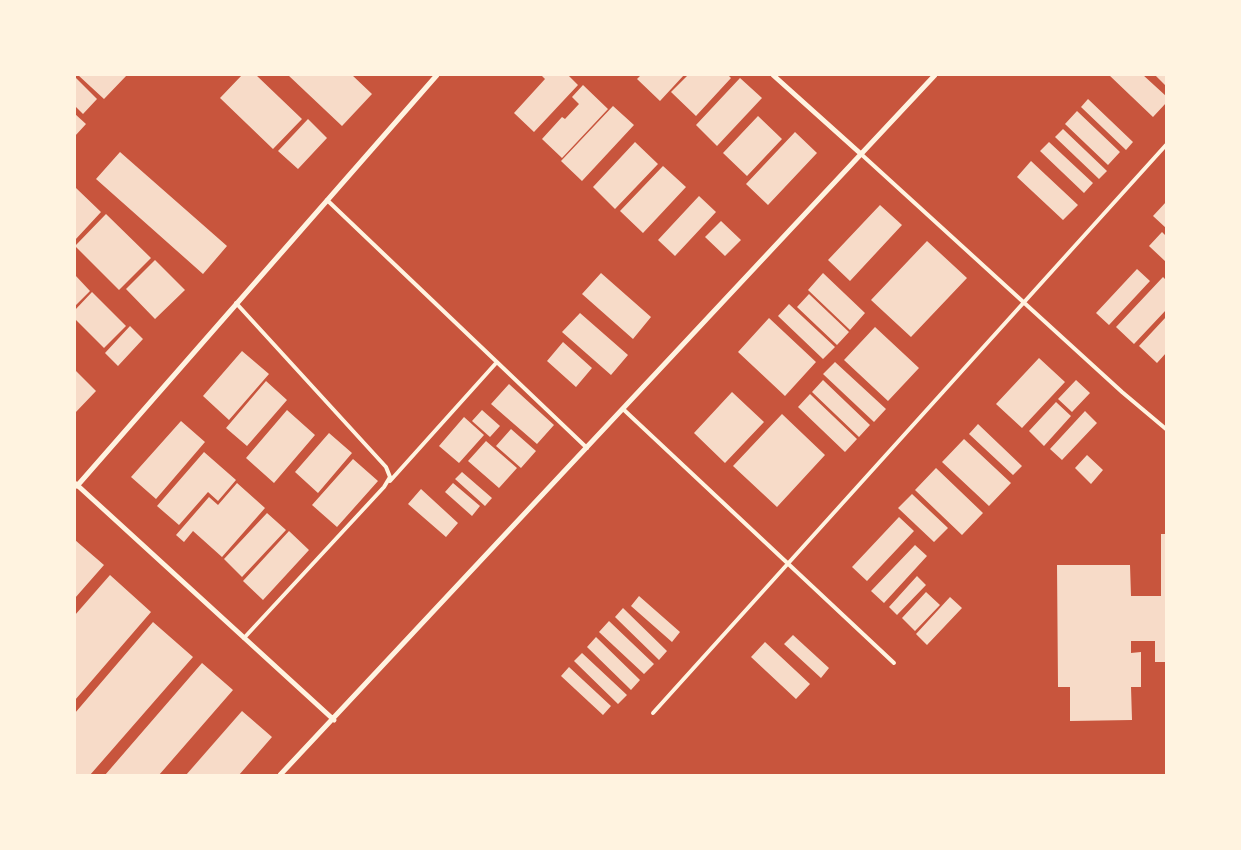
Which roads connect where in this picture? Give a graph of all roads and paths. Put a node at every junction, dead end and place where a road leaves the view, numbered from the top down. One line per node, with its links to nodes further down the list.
1 (437, 75): 6 (street)
2 (774, 75): 5 (street)
3 (934, 75): 5 (street)
4 (1166, 145): 8 (lane)
5 (861, 154): 8 (lane); 10 (street)
6 (327, 200): 7 (street); 9 (lane)
7 (236, 303): 13 (lane); 14 (street)
8 (1024, 303): 11 (lane); 15 (lane)
9 (497, 362): 12 (lane); 13 (lane)
10 (623, 409): 12 (street); 15 (lane)
11 (1166, 429)
12 (587, 448): 19 (street)
13 (388, 482): 16 (lane)
14 (76, 485): 16 (street)
15 (788, 563): 17 (lane); 18 (lane)
16 (244, 638): 19 (street)
17 (894, 664)
18 (653, 713)
19 (334, 720): 20 (street)
20 (280, 775)

